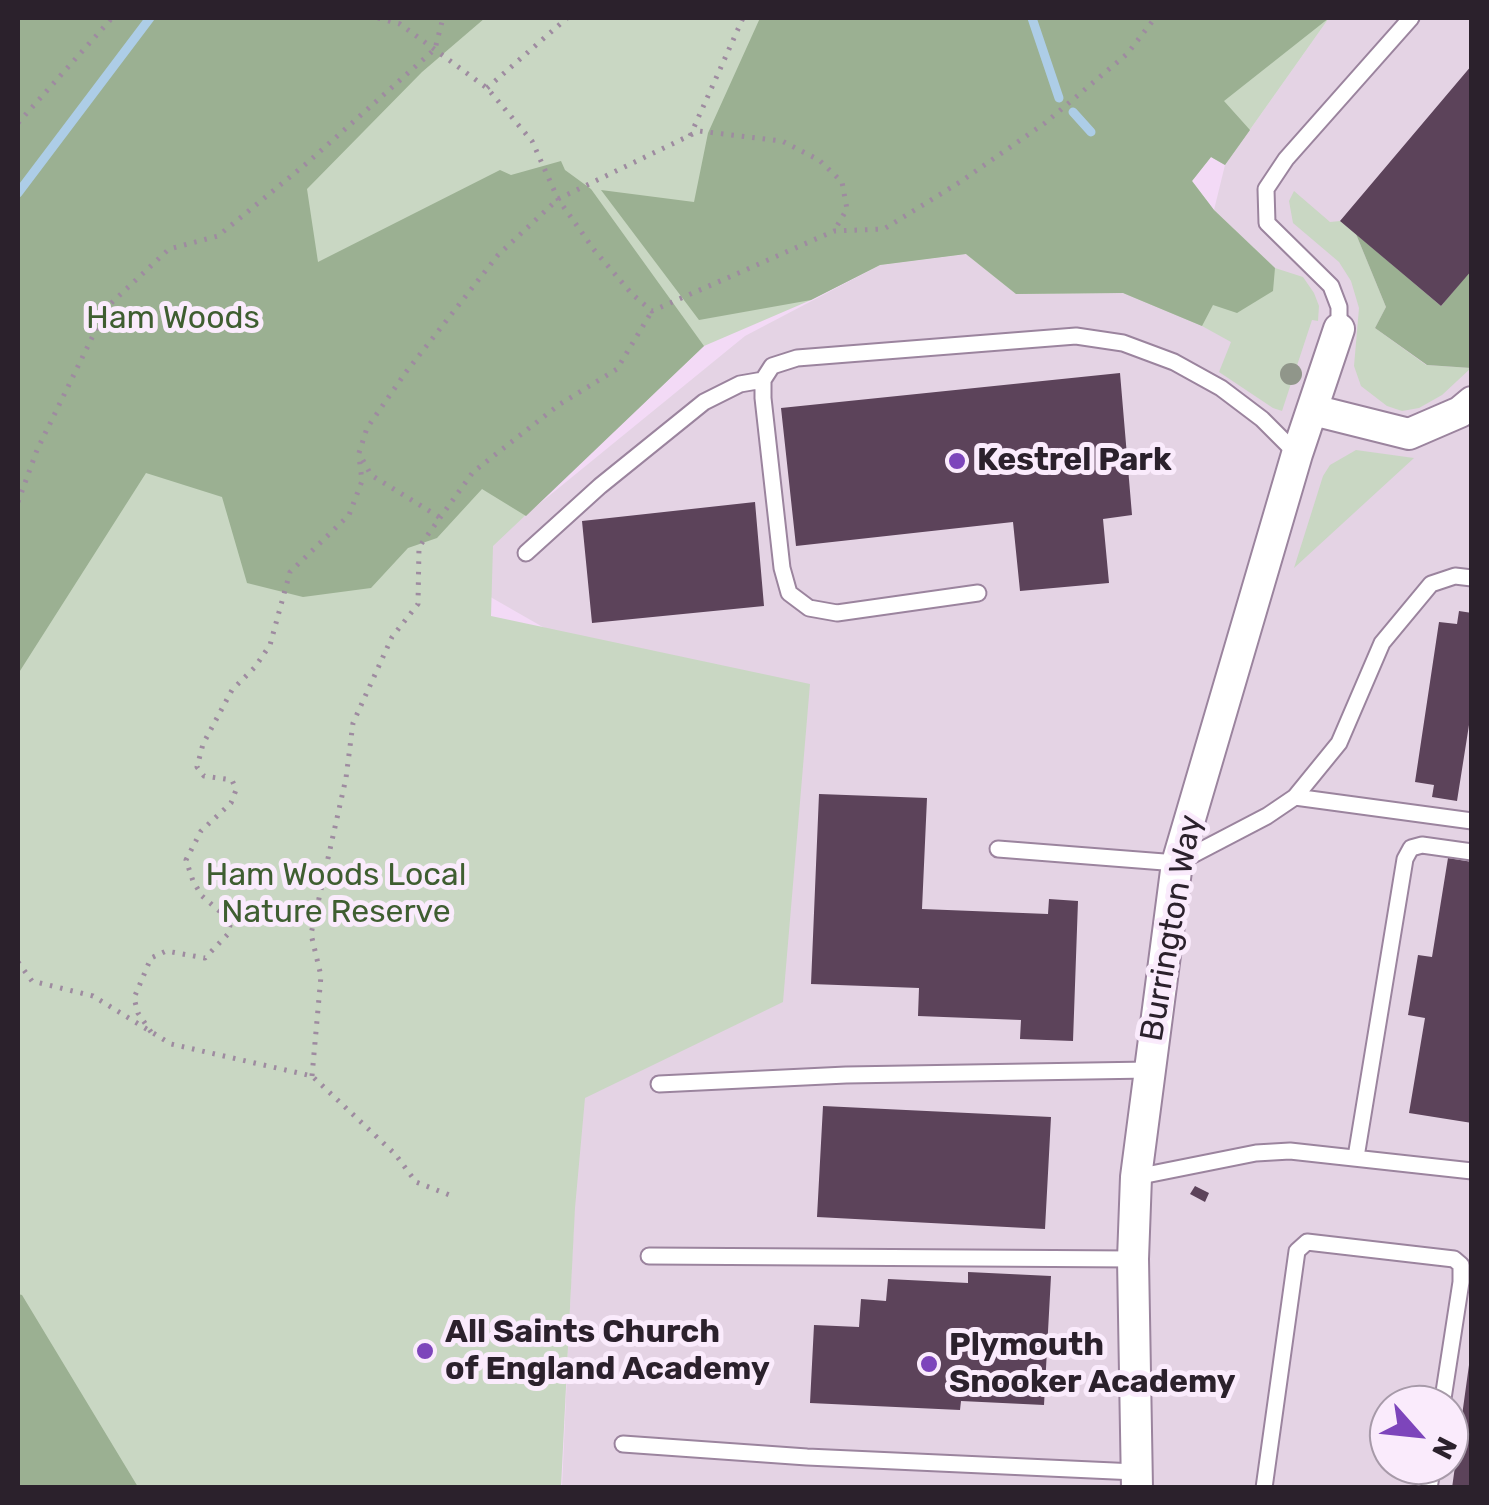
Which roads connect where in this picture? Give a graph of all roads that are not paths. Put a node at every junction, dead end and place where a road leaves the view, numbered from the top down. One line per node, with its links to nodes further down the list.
1 (1411, 18): 2 (lane)
2 (1338, 330): 5 (street, Burrington Way)
3 (763, 380): 6 (lane); 7 (lane); 9 (lane)
4 (1472, 402): 5 (street)
5 (1313, 410): 6 (street, Burrington Way)
6 (1297, 454): 14 (street, Burrington Way)
7 (526, 553)
8 (1472, 578): 10 (lane)
9 (978, 593)
10 (1295, 797): 11 (lane); 14 (lane)
11 (1472, 821)
12 (998, 849): 14 (lane)
13 (1472, 852): 17 (lane)
14 (1177, 863): 15 (street, Burrington Way)
15 (1148, 1070): 16 (lane); 19 (street, Burrington Way)
16 (659, 1084)
17 (1356, 1157): 18 (lane); 19 (lane)
18 (1472, 1171)
19 (1136, 1176): 21 (street, Burrington Way)
20 (648, 1256): 21 (lane)
21 (1132, 1259): 24 (street, Burrington Way)
22 (1445, 1385): 25 (lane)
23 (624, 1444): 24 (lane)
24 (1136, 1480)
25 (1264, 1488)

